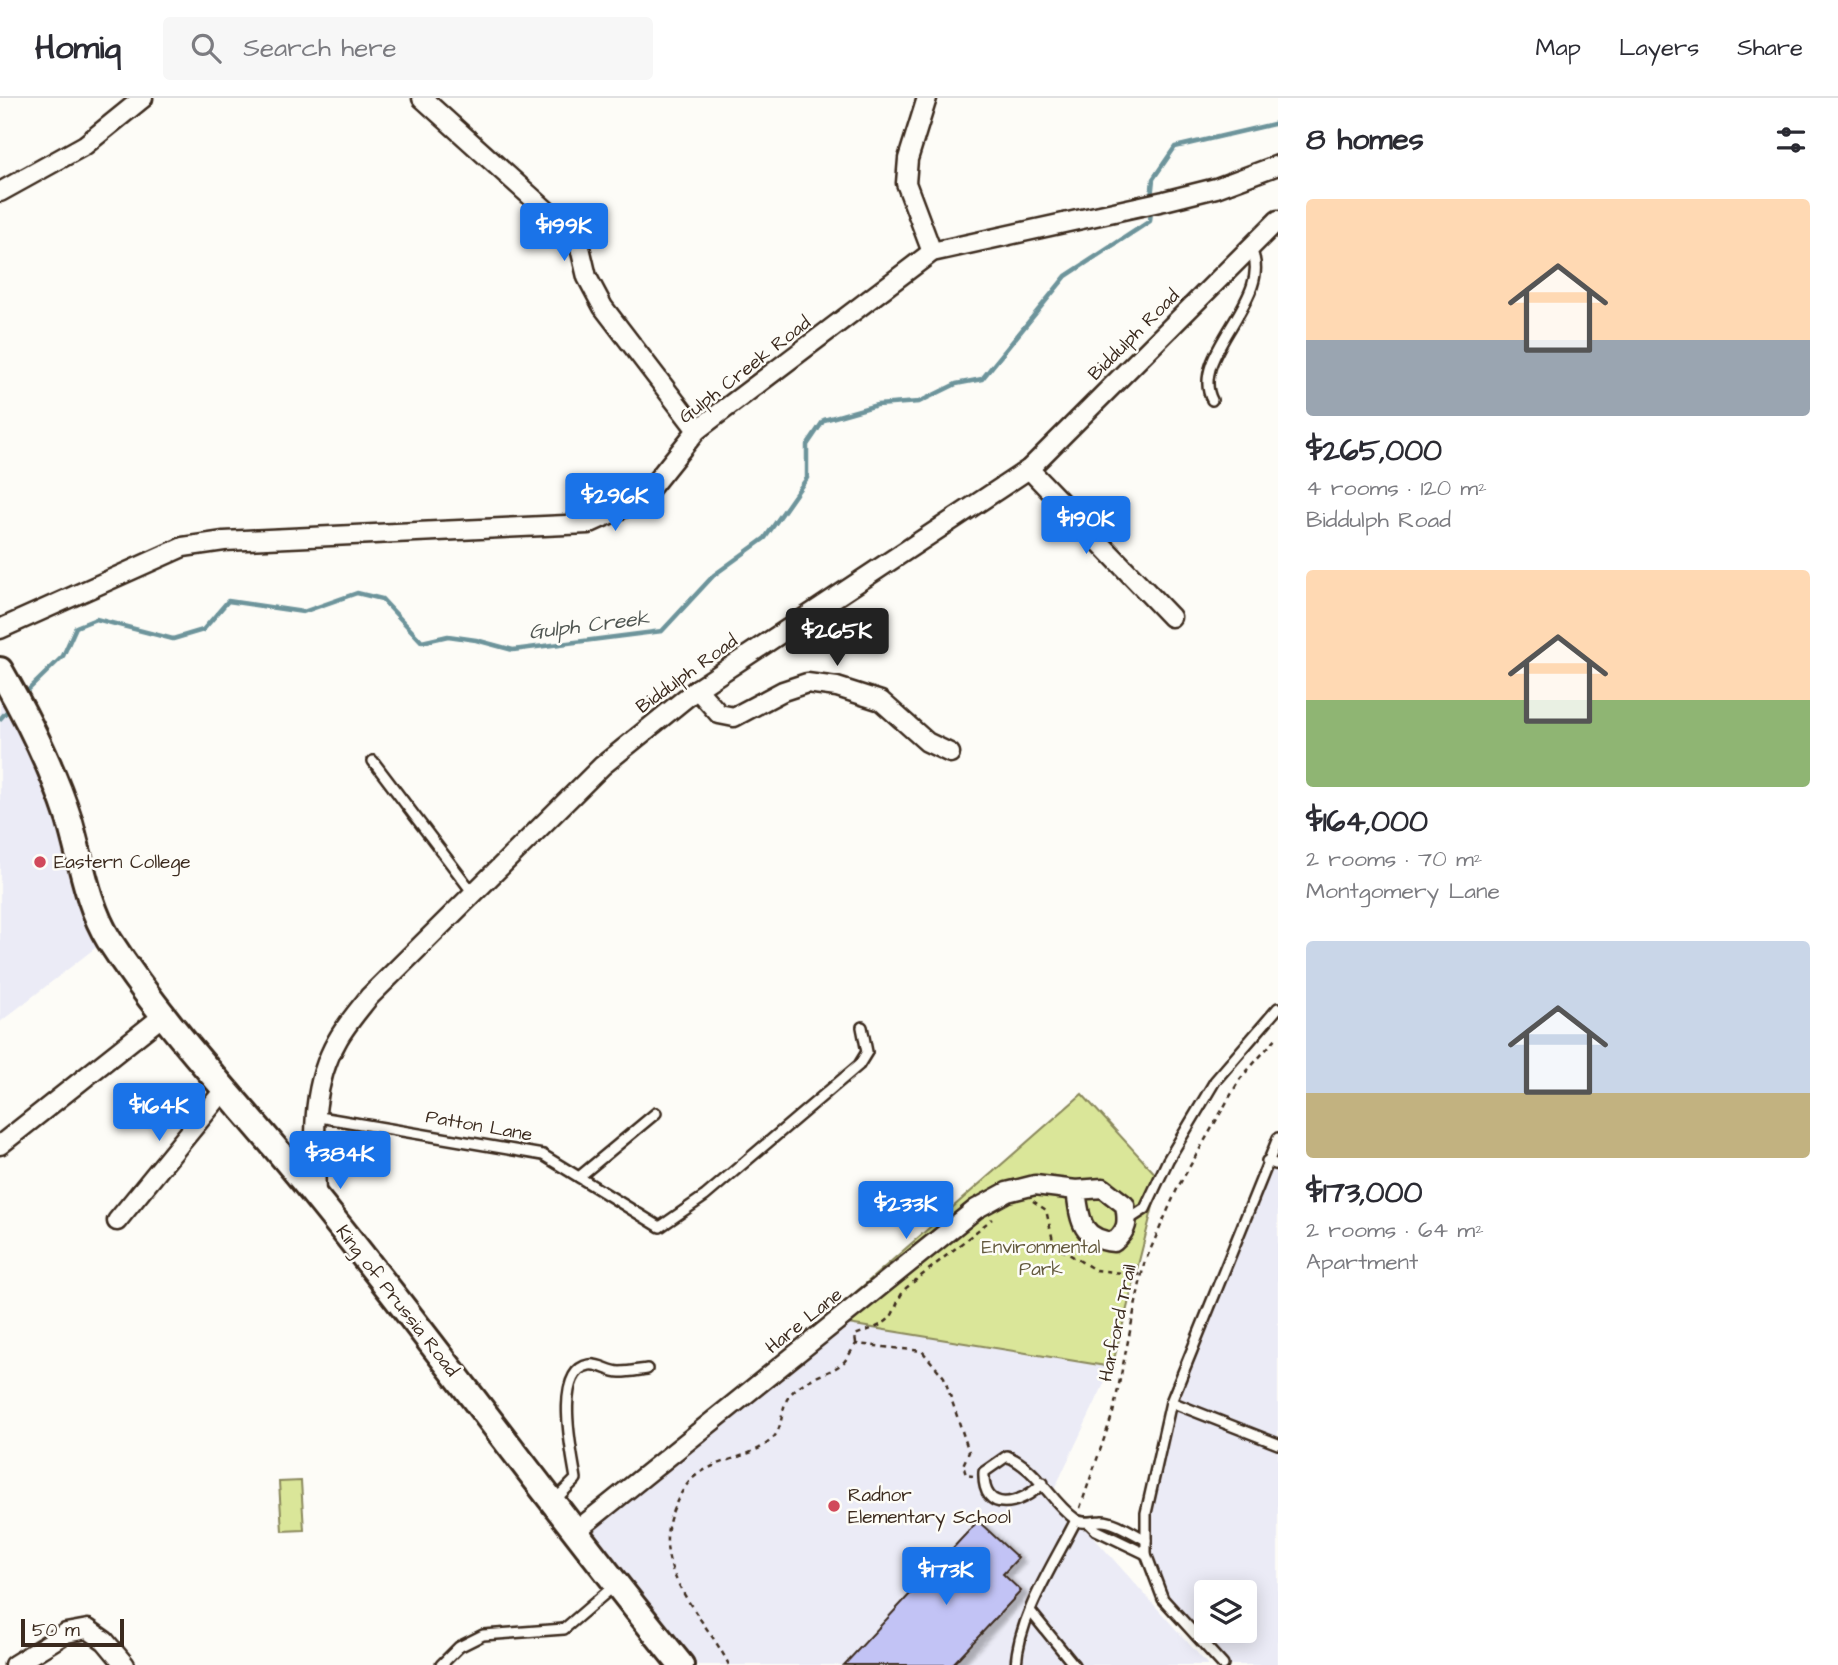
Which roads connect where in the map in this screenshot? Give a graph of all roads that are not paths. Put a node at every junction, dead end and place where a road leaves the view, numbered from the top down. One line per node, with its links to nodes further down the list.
1 (143, 98): 5 (street)
2 (422, 98): 10 (street)
3 (927, 98): 8 (street)
4 (1278, 165): 8 (street, Gulph Creek Road)
5 (0, 192)
6 (1278, 220): 7 (street, Biddulph Road)
7 (1250, 248): 9 (lane); 11 (street, Biddulph Road)
8 (932, 252): 10 (street, Gulph Creek Road)
9 (1212, 400)
10 (697, 430): 13 (street, Gulph Creek Road)
11 (1029, 469): 12 (street); 15 (street, Biddulph Road)
12 (1171, 617)
13 (0, 629)
14 (11, 689): 20 (street, King of Prussia Road)
15 (697, 689): 16 (street); 18 (street, Biddulph Road)
16 (950, 753)
17 (373, 761): 18 (lane)
18 (473, 892): 24 (street, Biddulph Road)
19 (1278, 1008): 32 (lane)
20 (164, 1015): 22 (street, King of Prussia Road); 26 (street)
21 (862, 1027): 29 (lane, Patton Lane)
22 (225, 1089): 31 (street, King of Prussia Road); 33 (street)
23 (656, 1113): 29 (lane)
24 (314, 1116): 29 (lane, Patton Lane); 31 (street, Biddulph Road)
25 (1278, 1138): 27 (lane)
26 (0, 1145)
27 (1267, 1161): 28 (lane); 35 (lane)
28 (1278, 1165)
29 (579, 1177)
30 (1076, 1190): 32 (street, Hare Lane); 32 (street); 41 (street, Hare Lane)
31 (316, 1197): 38 (street, King of Prussia Road)
32 (1128, 1220)
33 (117, 1221)
34 (647, 1368): 38 (lane)
35 (1171, 1402): 36 (lane); 42 (lane)
36 (1278, 1444)
37 (1043, 1483): 37 (lane); 39 (lane)
38 (553, 1502): 41 (street, King of Prussia Road)
39 (1076, 1520): 40 (lane); 45 (lane)
40 (1089, 1523): 42 (lane); 43 (lane)
41 (576, 1531): 44 (street, King of Prussia Road)
42 (1146, 1540): 43 (lane)
43 (1146, 1554): 52 (lane)
44 (615, 1585): 48 (lane); 49 (street, King of Prussia Road)
45 (1031, 1612): 50 (lane); 51 (lane)
46 (14, 1665): 47 (street)
47 (125, 1665)
48 (441, 1665)
49 (681, 1665)
50 (1016, 1665)
51 (1074, 1665)
52 (1223, 1665)

